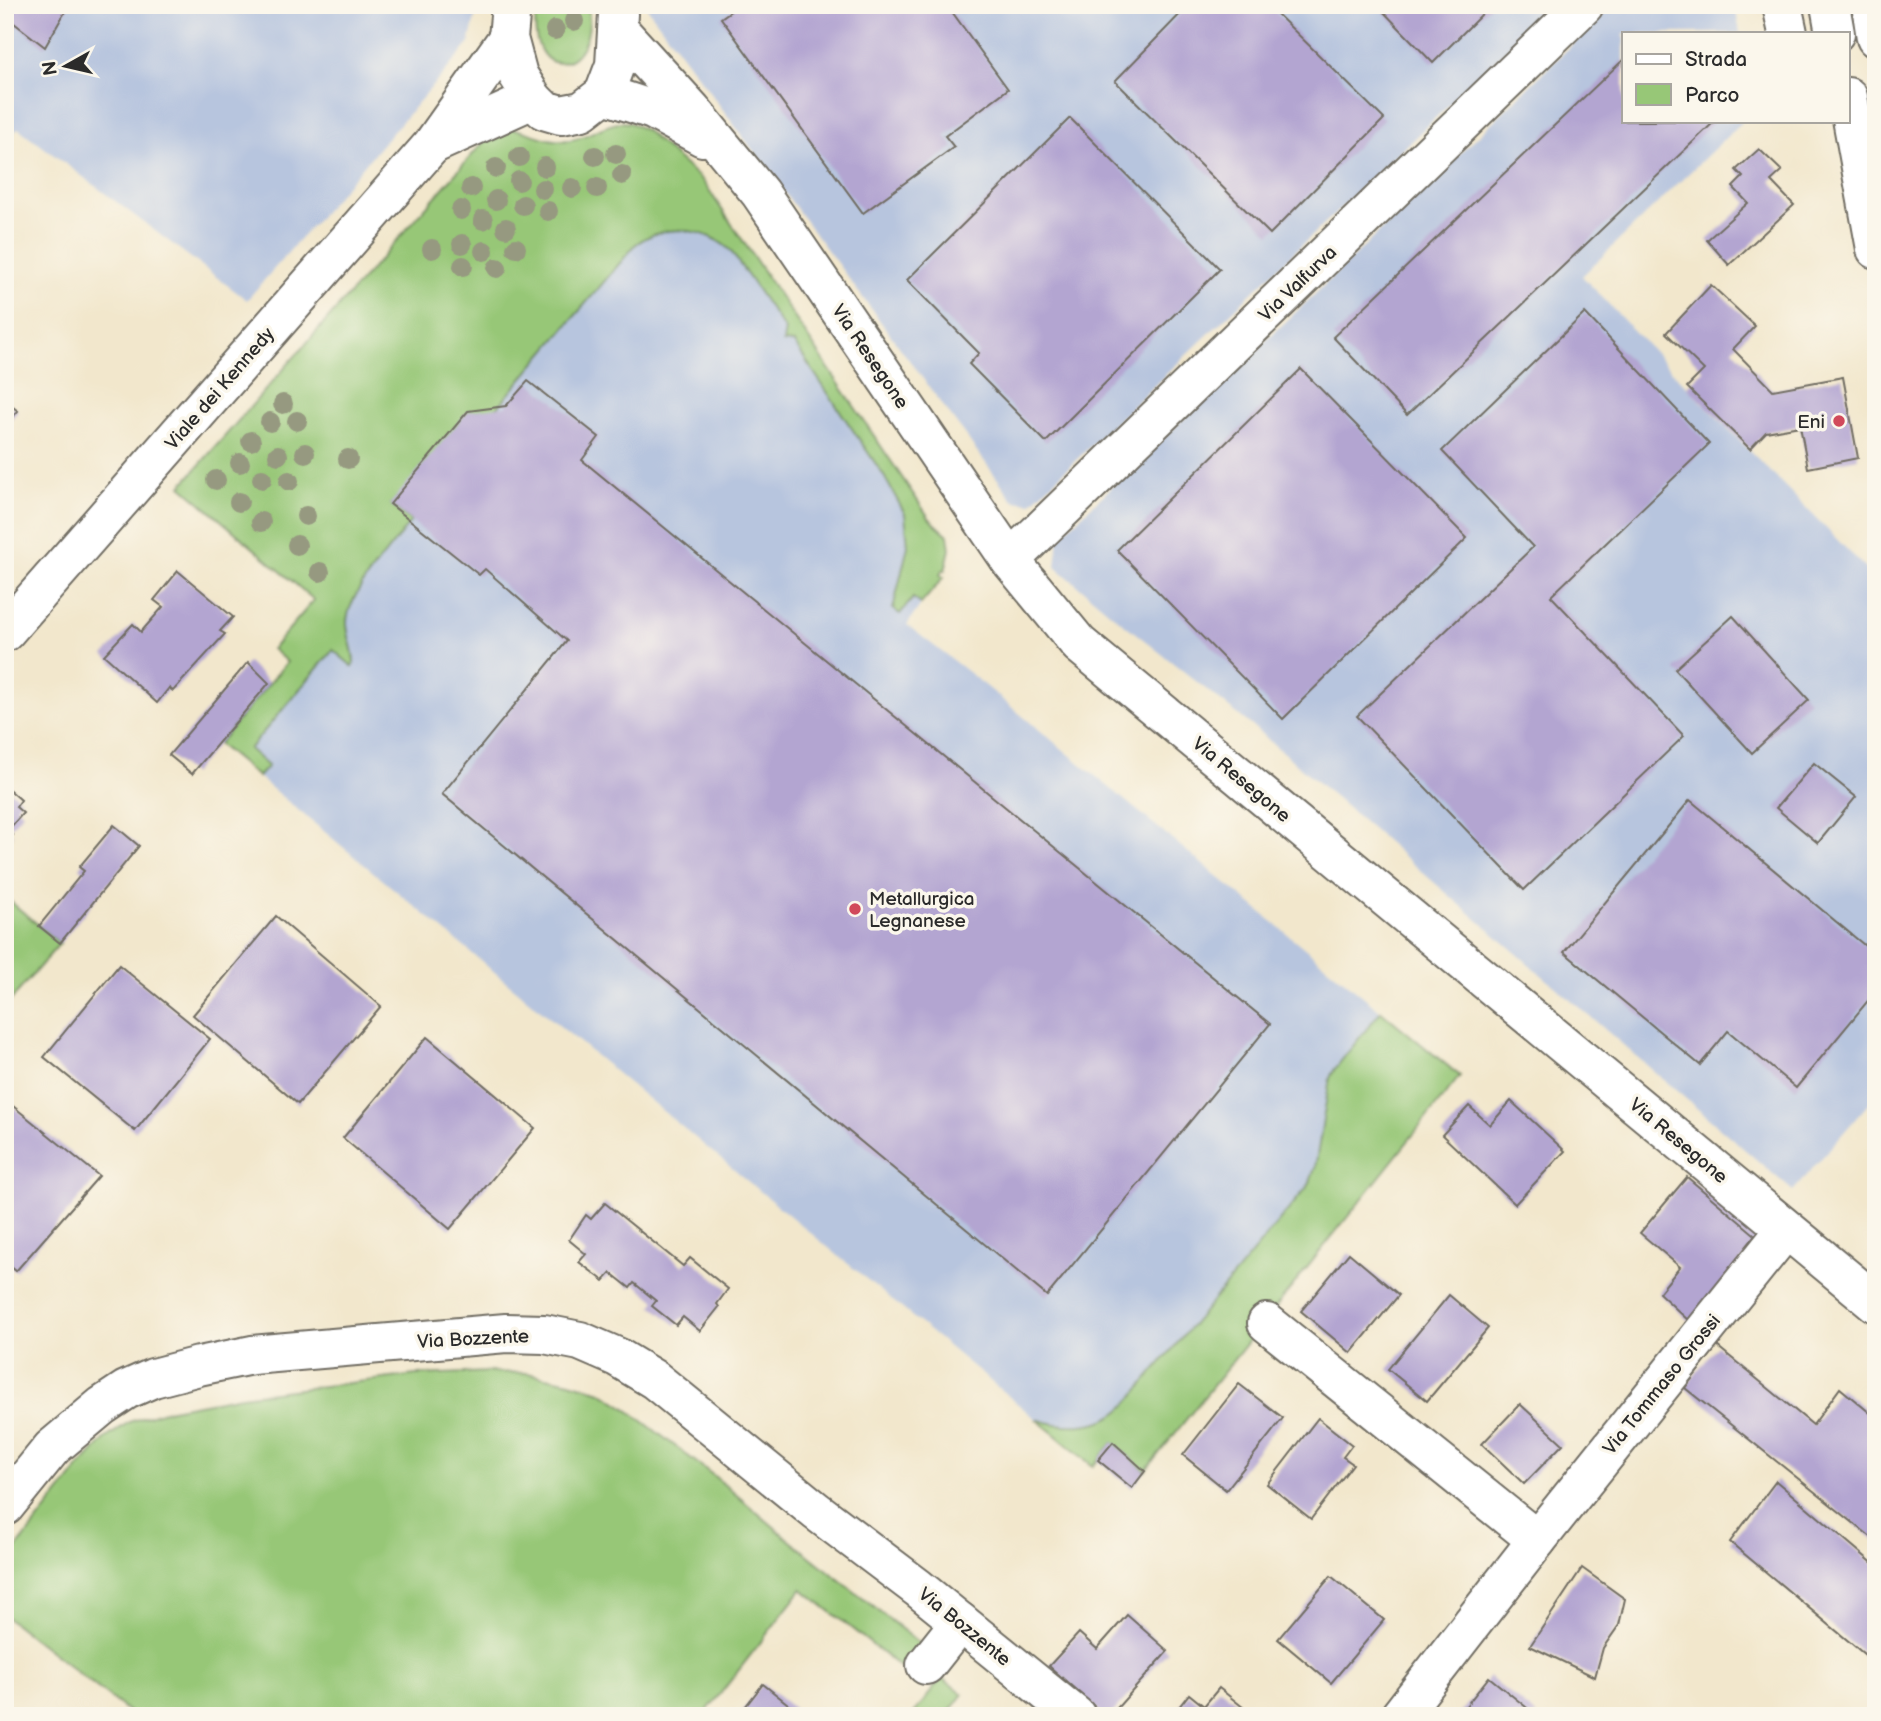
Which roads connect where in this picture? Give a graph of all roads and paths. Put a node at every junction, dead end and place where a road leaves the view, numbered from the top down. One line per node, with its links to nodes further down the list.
1 (1584, 5): 16 (street, Via Valfurva)
2 (1782, 5): 7 (street)
3 (1830, 5): 8 (street)
4 (1871, 5): 9 (street)
5 (618, 17): 10 (street); 14 (street, Via Resegone)
6 (509, 22): 11 (street, Viale dei Kennedy); 13 (street, Viale dei Kennedy)
7 (1788, 32)
8 (1835, 32)
9 (1876, 38)
10 (604, 94): 11 (street); 14 (street, Via Resegone)
11 (533, 99): 13 (street, Viale dei Kennedy)
12 (1850, 108): 15 (street)
13 (432, 145): 17 (street, Viale dei Kennedy)
14 (724, 147): 16 (street, Via Resegone)
15 (1876, 249)
16 (1010, 561): 18 (street, Via Resegone)
17 (5, 632)
18 (1786, 1229): 19 (street, Via Resegone); 22 (street, Via Tommaso Grossi)
19 (1876, 1303)
20 (1267, 1323): 22 (street)
21 (5, 1506): 23 (street, Via Bozzente)
22 (1537, 1540): 26 (street, Via Tommaso Grossi)
23 (960, 1622): 24 (street); 25 (street, Via Bozzente)
24 (926, 1665)
25 (1076, 1716)
26 (1400, 1716)

